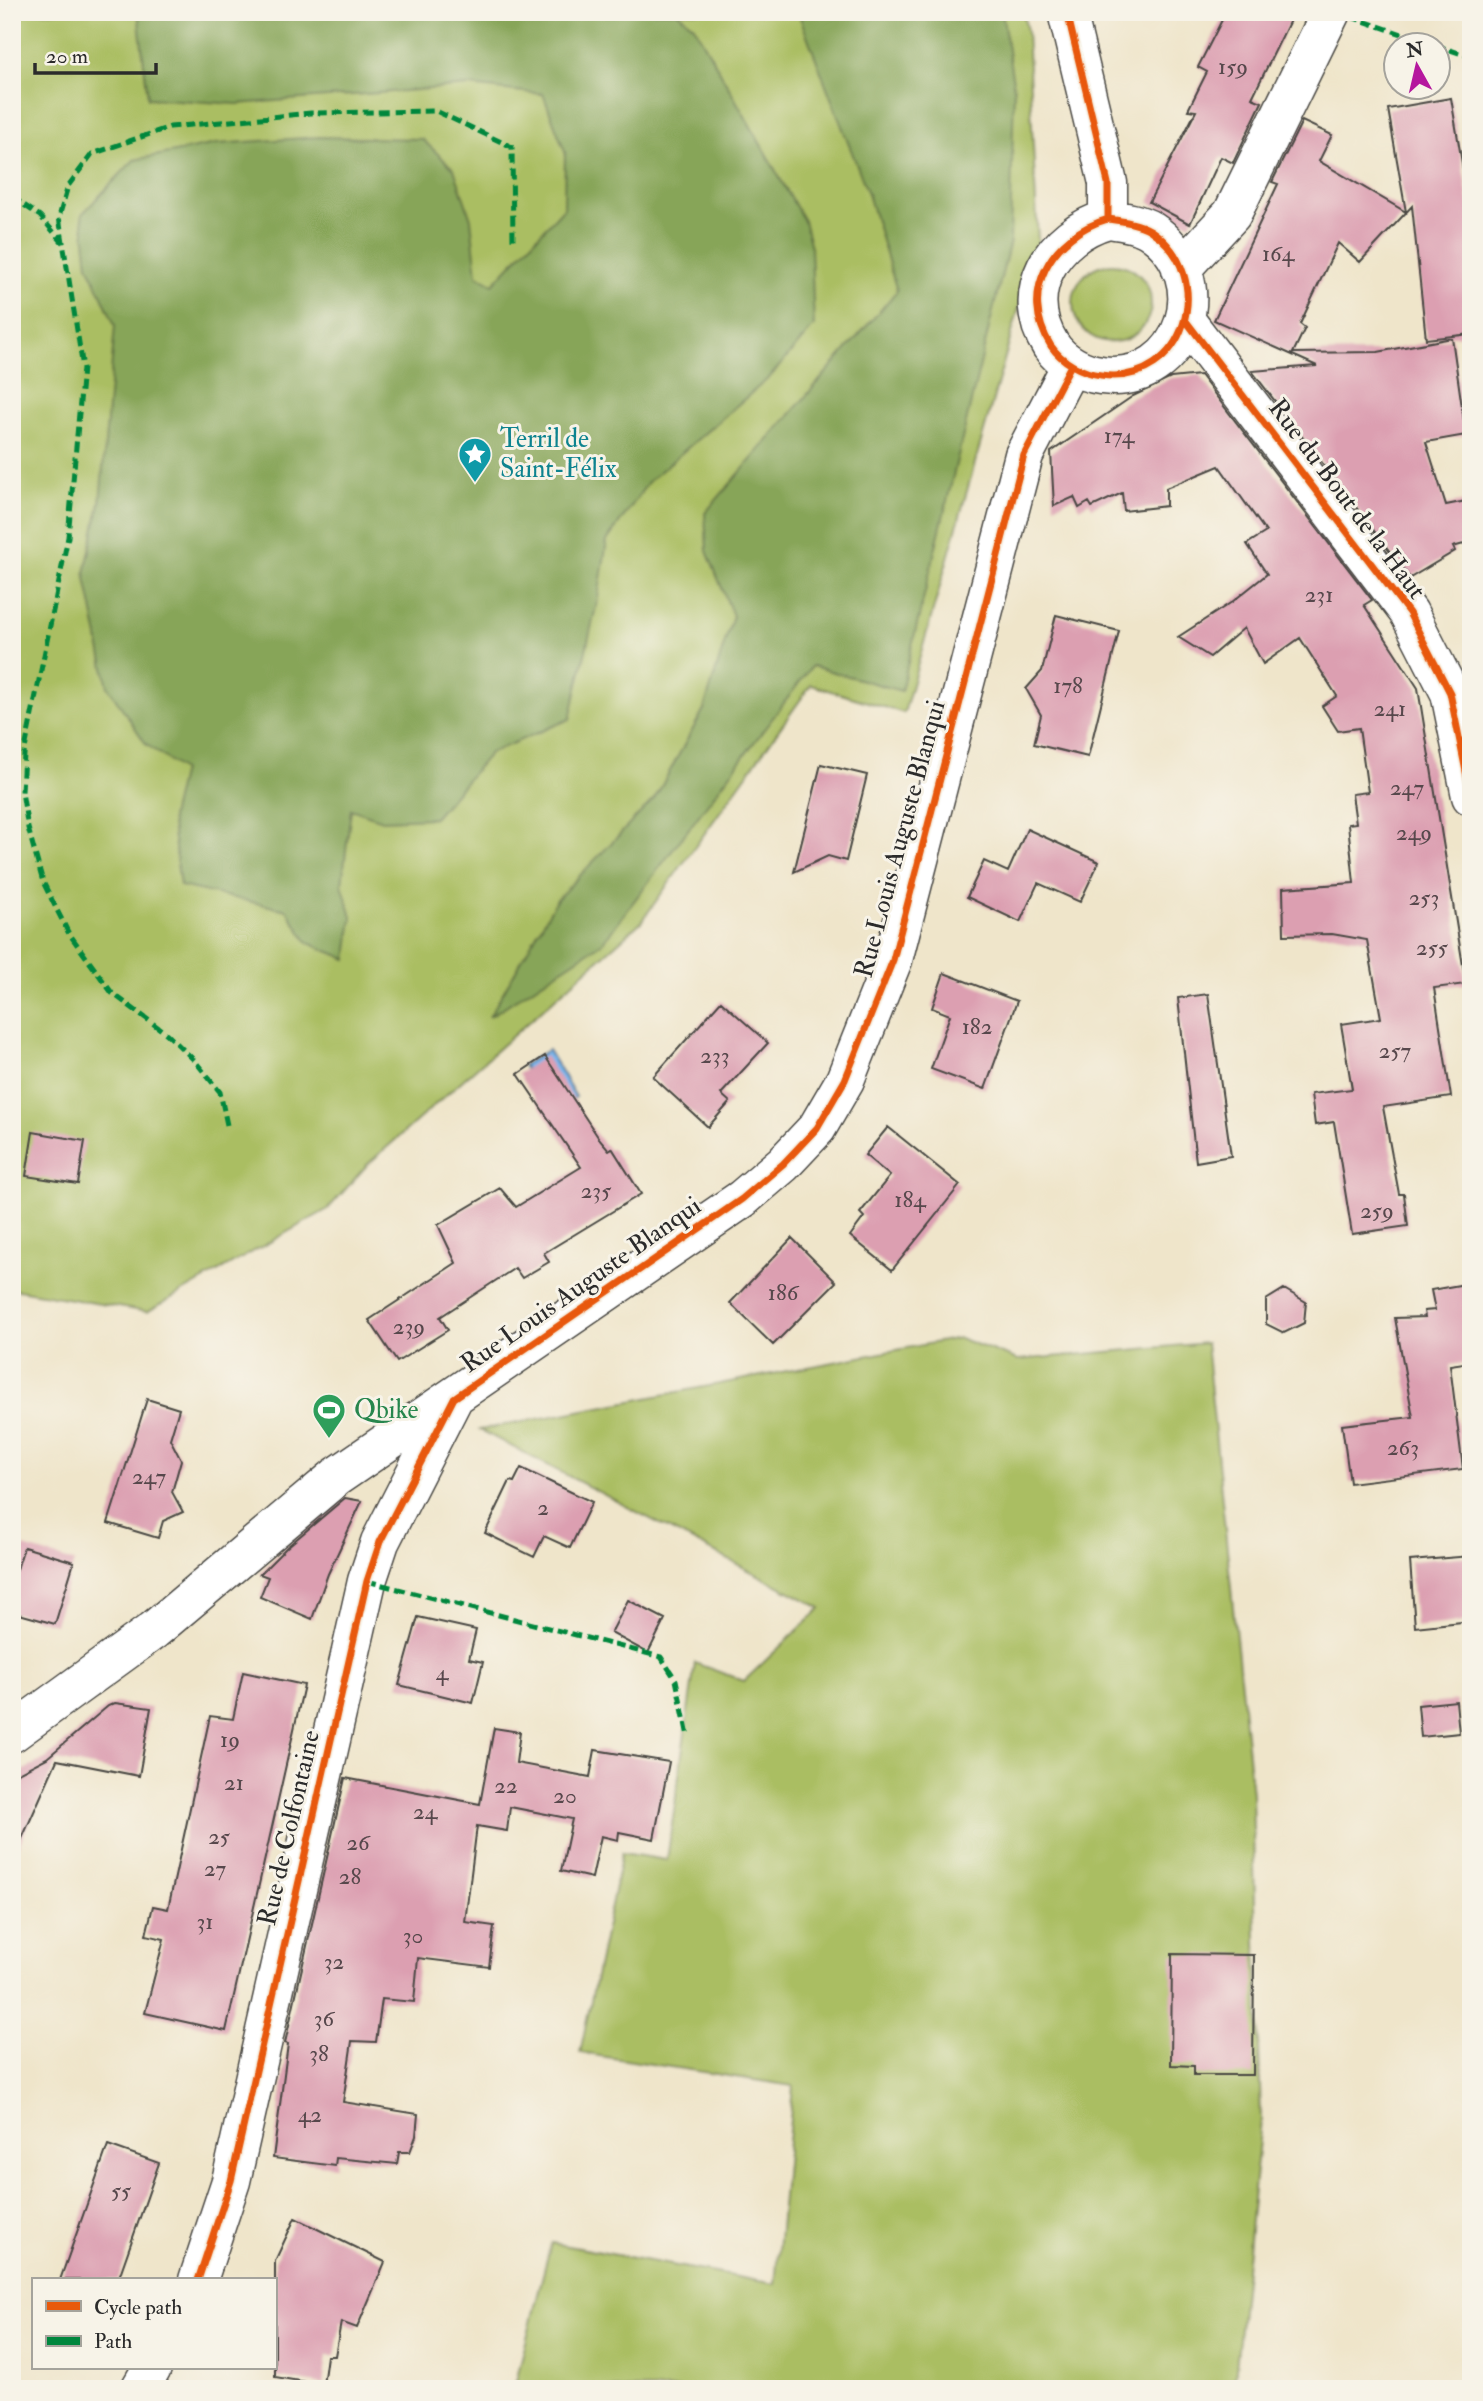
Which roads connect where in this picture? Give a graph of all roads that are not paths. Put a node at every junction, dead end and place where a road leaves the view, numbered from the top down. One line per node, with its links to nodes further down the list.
1 (1067, 12): 3 (street)
2 (1331, 12): 4 (street)
3 (1108, 219): 4 (street); 6 (street)
4 (1181, 269): 5 (street)
5 (1186, 321): 6 (street); 7 (street, Rue du Bout de la Haut)
6 (1071, 365): 8 (street, Rue Louis Auguste Blanqui)
7 (1471, 796)
8 (454, 1398): 9 (street, Rue Louis Auguste Blanqui); 10 (street, Rue de Colfontaine)
9 (12, 1733)
10 (199, 2278)
11 (151, 2370): 12 (street)
12 (139, 2389)

